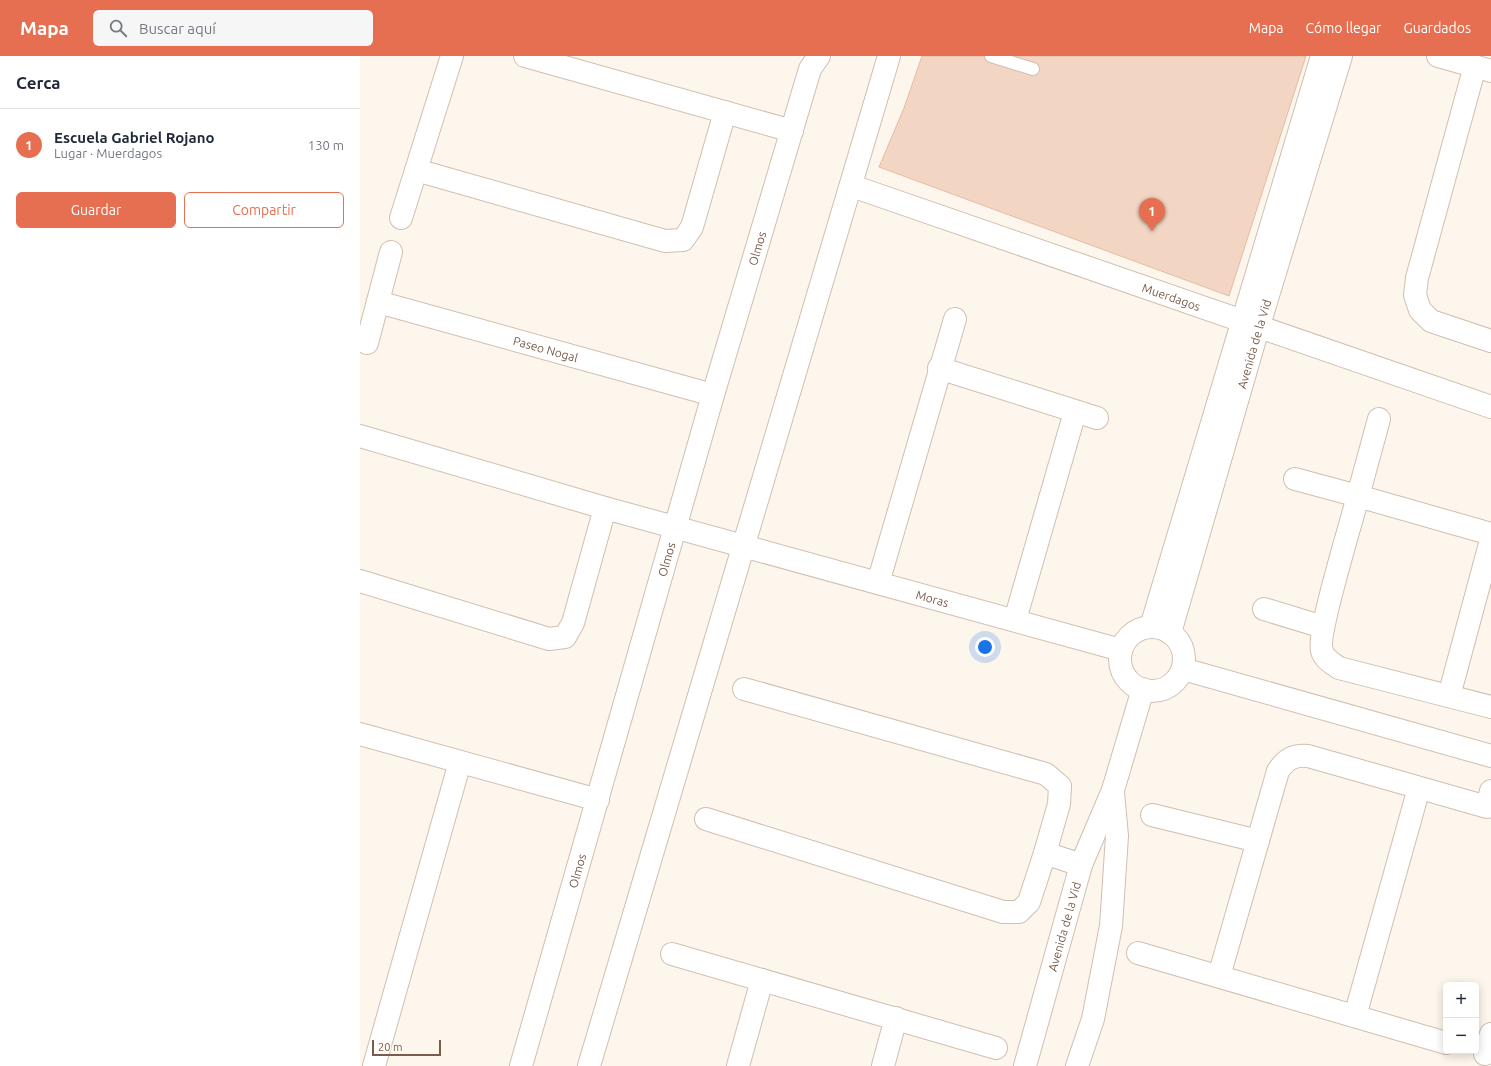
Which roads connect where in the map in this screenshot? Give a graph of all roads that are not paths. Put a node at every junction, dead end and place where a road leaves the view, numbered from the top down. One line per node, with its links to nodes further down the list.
1 (452, 56): 13 (street)
2 (525, 56): 11 (street)
3 (819, 56): 12 (street, Olmos)
4 (991, 56): 9 (lane)
5 (1322, 56): 19 (street, Avenida de la Vid)
6 (1341, 56): 19 (street, Avenida de la Vid)
7 (1438, 56): 10 (street)
8 (883, 57): 14 (street)
9 (1034, 69)
10 (1483, 69): 20 (street)
11 (726, 112): 12 (street); 13 (street)
12 (792, 131): 23 (street, Olmos)
13 (416, 170): 15 (street)
14 (852, 186): 19 (street, Muerdagos); 35 (street)
15 (402, 218)
16 (391, 252): 17 (street)
17 (378, 302): 21 (street); 23 (street, Paseo Nogal)
18 (954, 318): 22 (street)
19 (1251, 323): 24 (street, Muerdagos); 41 (street, Avenida de la Vid)
20 (1491, 341)
21 (367, 343)
22 (939, 368): 25 (street); 37 (street)
23 (714, 395): 32 (street, Olmos)
24 (1491, 407)
25 (1075, 412): 26 (street); 39 (street)
26 (1097, 418)
27 (1379, 419): 30 (street)
28 (360, 436): 31 (street, Moras)
29 (1294, 479): 30 (street)
30 (1358, 496): 33 (street); 40 (street)
31 (605, 508): 32 (street, Moras); 36 (street)
32 (677, 527): 35 (street, Moras); 53 (street, Olmos)
33 (1491, 534)
34 (1491, 540): 46 (street)
35 (744, 546): 37 (street, Moras); 70 (street)
36 (360, 581)
37 (878, 583): 39 (street, Moras)
38 (1264, 609): 40 (street)
39 (1014, 620): 42 (street, Moras)
40 (1323, 627): 46 (street)
41 (1161, 630): 42 (street); 43 (street)
42 (1122, 650): 45 (street)
43 (1182, 669): 45 (street); 49 (street)
44 (744, 689): 58 (street)
45 (1142, 689): 52 (street, Avenida de la Vid)
46 (1449, 696): 47 (street)
47 (1491, 707)
48 (360, 734): 50 (street)
49 (1491, 756)
50 (460, 762): 53 (street); 68 (street)
51 (1418, 788): 54 (street); 57 (street); 64 (street)
52 (1113, 790): 59 (street, Avenida de la Vid); 74 (street, Avenida de la Vid)
53 (598, 800): 69 (street, Olmos)
54 (1490, 802)
55 (1152, 815): 57 (street)
56 (706, 820): 58 (street)
57 (1258, 841): 62 (street)
58 (1046, 853): 59 (street)
59 (1081, 865): 73 (street, Avenida de la Vid)
60 (1138, 953): 62 (street)
61 (672, 954): 63 (street)
62 (1218, 976): 64 (street)
63 (762, 980): 65 (street); 71 (street)
64 (1354, 1016): 66 (street)
65 (896, 1018): 67 (street); 72 (street)
66 (1443, 1042)
67 (996, 1048)
68 (374, 1066)
69 (521, 1066)
70 (589, 1066)
71 (738, 1066)
72 (883, 1066)
73 (1025, 1066)
74 (1077, 1066)

